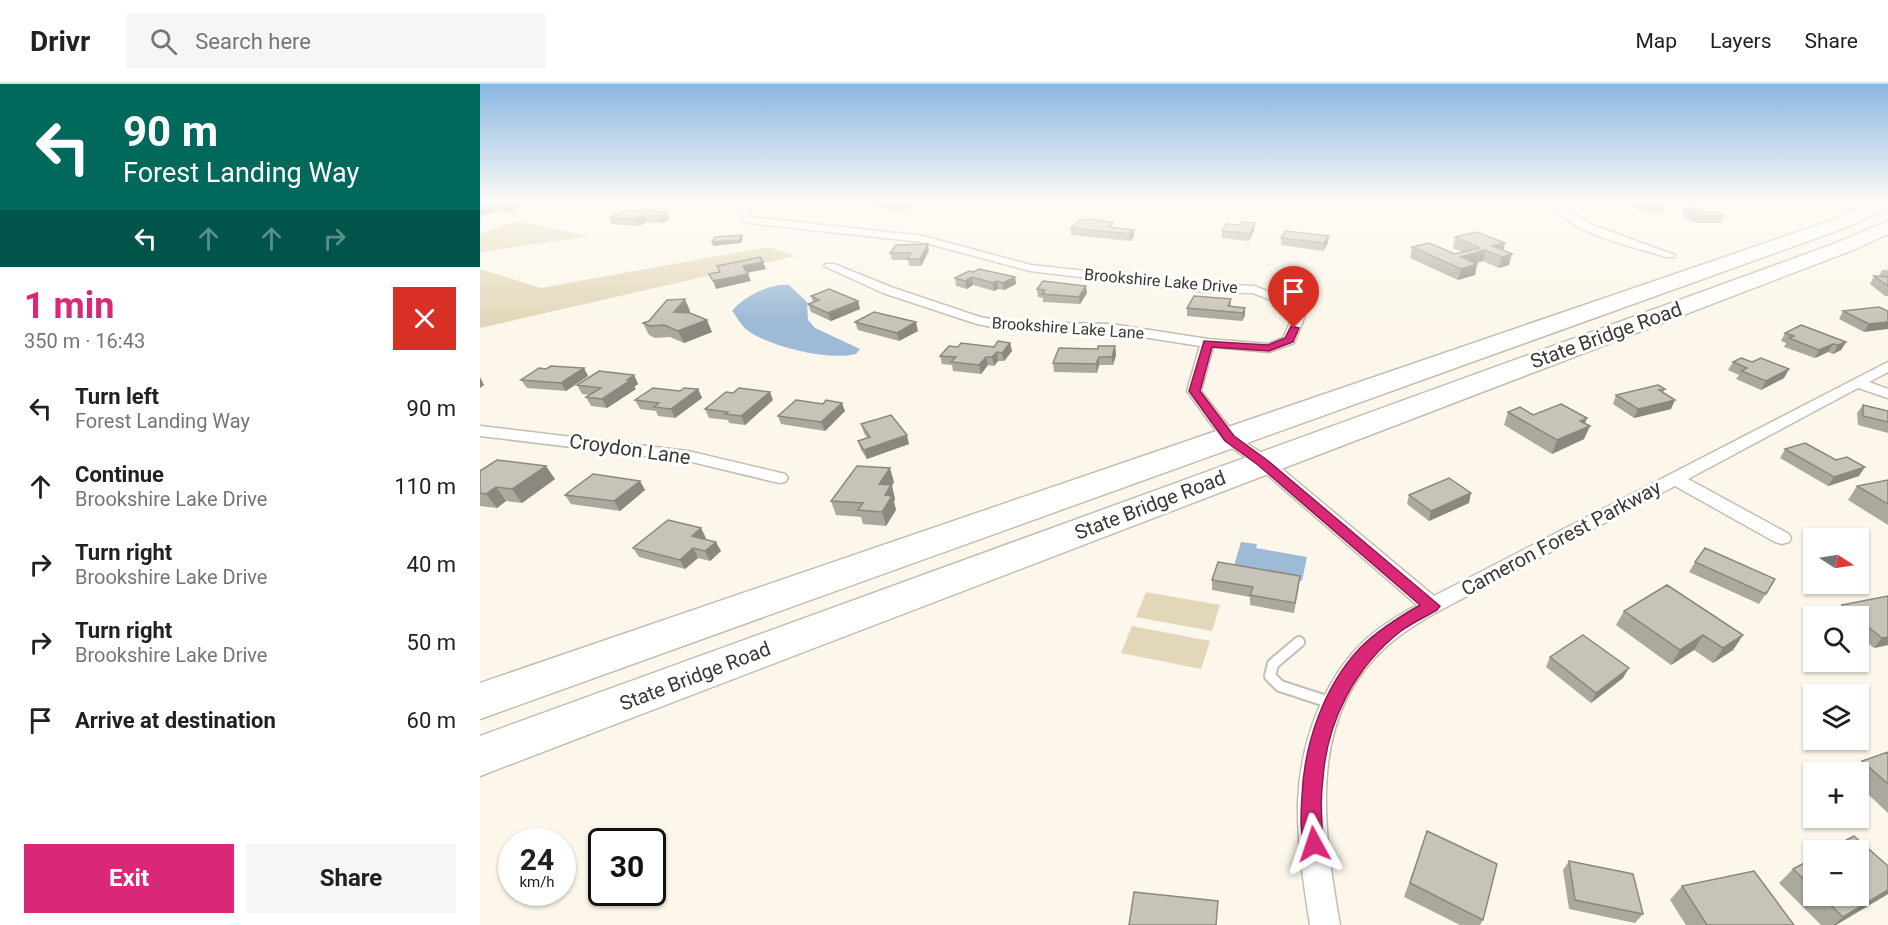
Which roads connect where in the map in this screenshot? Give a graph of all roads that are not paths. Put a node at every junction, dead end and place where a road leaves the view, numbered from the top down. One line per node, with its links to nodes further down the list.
1 (935, 242): 7 (street, Brookshire Lake Drive)
2 (1633, 242): 5 (street)
3 (1787, 242): 12 (highway, State Bridge Road)
4 (1853, 242): 13 (highway, State Bridge Road)
5 (1670, 255)
6 (830, 266): 7 (street, Brookshire Lake Lane)
7 (1208, 343): 12 (street)
8 (1888, 366): 9 (street, Cameron Forest Parkway)
9 (1857, 382): 10 (street); 15 (street, Cameron Forest Parkway)
10 (1888, 394)
11 (480, 431): 14 (street, Croydon Lane)
12 (1225, 433): 13 (street); 19 (highway, State Bridge Road)
13 (1263, 462): 17 (street); 21 (highway, State Bridge Road)
14 (779, 478)
15 (1674, 478): 16 (street); 17 (street, Cameron Forest Parkway)
16 (1782, 537)
17 (1432, 606): 20 (street, Cameron Forest Parkway)
18 (1299, 642): 20 (lane)
19 (480, 701)
20 (1334, 704): 22 (street, Cameron Forest Parkway)
21 (480, 756)
22 (1325, 925)

